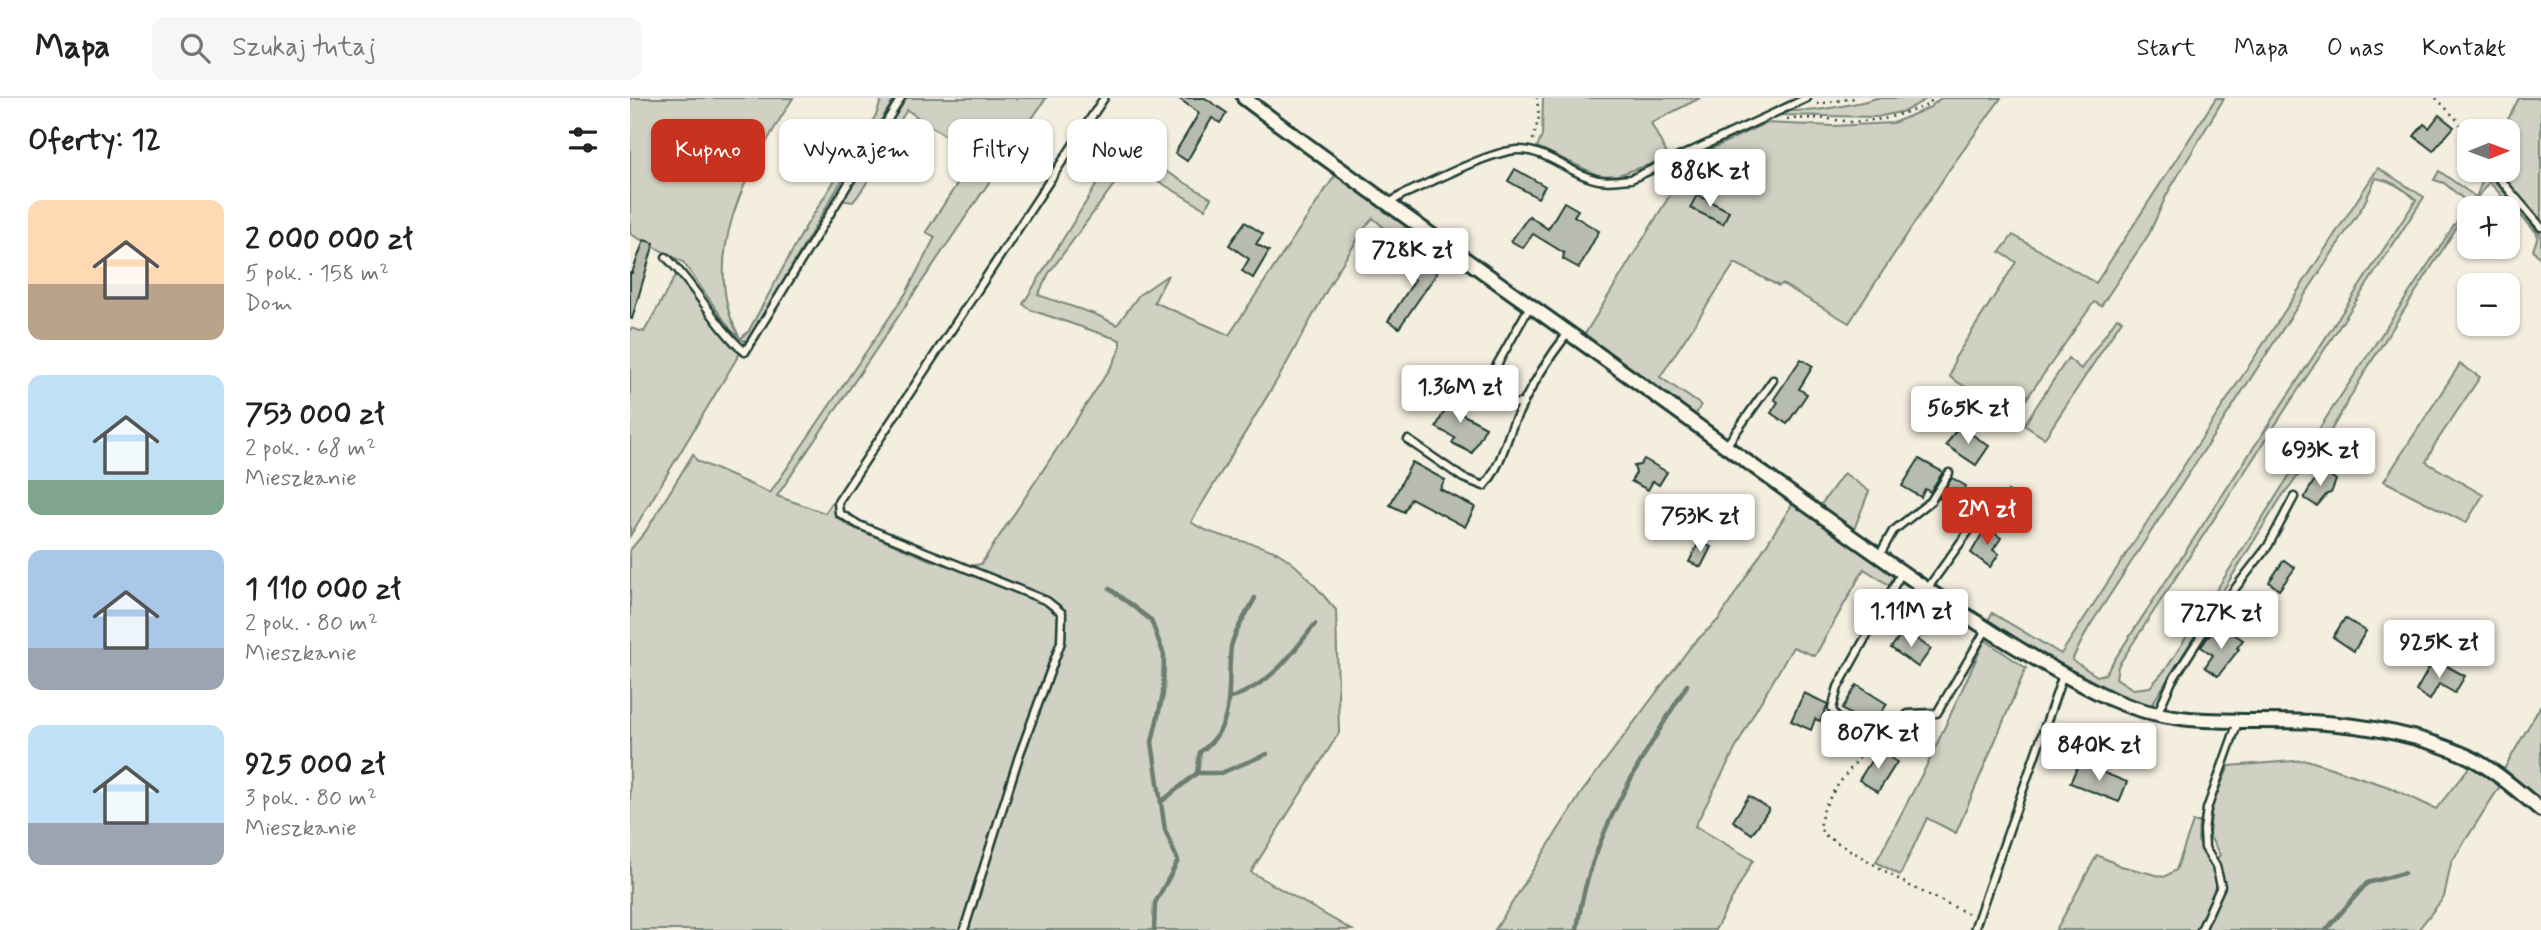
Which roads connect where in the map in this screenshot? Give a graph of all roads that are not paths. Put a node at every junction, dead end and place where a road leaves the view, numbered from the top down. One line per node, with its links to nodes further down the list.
1 (901, 98): 8 (lane)
2 (1104, 98): 26 (lane)
3 (1244, 98): 6 (street)
4 (1807, 98): 6 (lane)
5 (2502, 182): 7 (lane)
6 (1387, 205): 9 (street)
7 (2541, 228)
8 (666, 257)
9 (1530, 306): 10 (street); 12 (lane)
10 (1570, 332): 12 (lane); 14 (street)
11 (1773, 380): 14 (lane)
12 (1524, 402): 13 (lane)
13 (1408, 440)
14 (1726, 446): 18 (street)
15 (1950, 473): 18 (lane)
16 (2294, 497): 23 (lane)
17 (1997, 514): 20 (lane)
18 (1879, 556): 19 (street)
19 (1902, 572): 20 (street); 21 (lane)
20 (1927, 589): 21 (street)
21 (1986, 630): 22 (street)
22 (2063, 675): 23 (street); 27 (lane)
23 (2157, 715): 24 (street)
24 (2238, 722): 25 (street); 28 (lane)
25 (2541, 810)
26 (964, 930)
27 (1974, 930)
28 (2201, 930)

